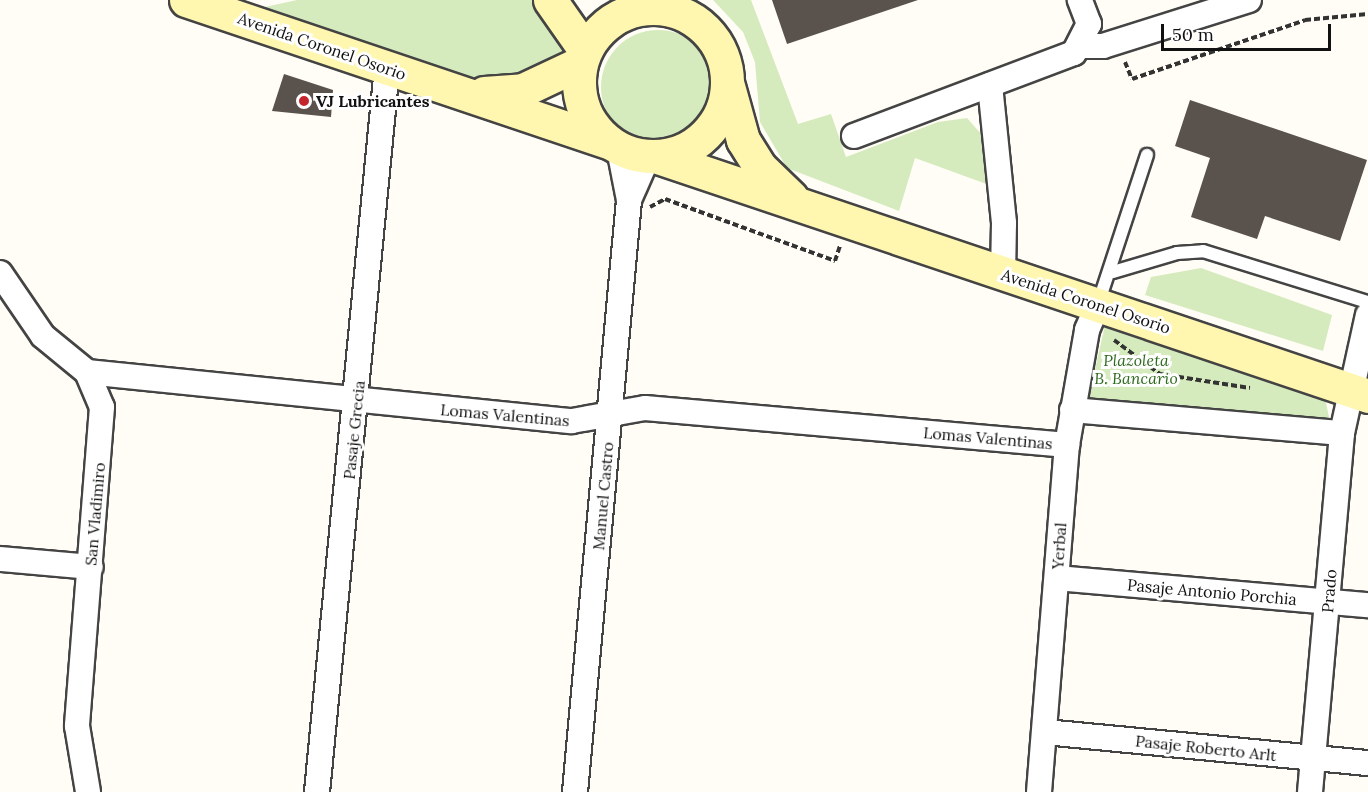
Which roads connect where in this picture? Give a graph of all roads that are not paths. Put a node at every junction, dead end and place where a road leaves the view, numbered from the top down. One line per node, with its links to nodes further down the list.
1 (186, 0): 8 (main road, Avenida Coronel Osorio)
2 (549, 0): 7 (main road)
3 (1080, 0): 6 (street)
4 (1249, 0): 6 (street)
5 (637, 4): 7 (main road); 9 (main road)
6 (1081, 46): 10 (street)
7 (583, 56): 11 (main road, Avenida Coronel Osorio); 13 (main road)
8 (387, 68): 11 (main road, Avenida Coronel Osorio); 24 (street, Pasaje Grecia)
9 (728, 81): 13 (main road); 15 (main road, Avenida Coronel Osorio)
10 (990, 85): 12 (street); 18 (street)
11 (459, 91): 13 (main road, Avenida Coronel Osorio)
12 (854, 136)
13 (634, 151): 15 (main road, Avenida Coronel Osorio); 26 (street, Manuel Castro)
14 (1147, 155): 16 (lane)
15 (804, 207): 18 (main road, Avenida Coronel Osorio)
16 (1113, 272): 19 (lane); 20 (lane)
17 (0, 273): 22 (street)
18 (1003, 274): 20 (main road, Avenida Coronel Osorio)
19 (1368, 302)
20 (1098, 304): 23 (main road, Avenida Coronel Osorio); 25 (street, Yerbal)
21 (1368, 315): 23 (street, Prado)
22 (87, 372): 24 (street, Lomas Valentinas); 30 (street, San Vladimiro)
23 (1359, 393): 27 (street, Prado)
24 (357, 403): 26 (street, Lomas Valentinas); 38 (street, Pasaje Grecia)
25 (1072, 410): 27 (street); 28 (street, Yerbal)
26 (611, 414): 28 (street, Lomas Valentinas); 39 (street, Manuel Castro)
27 (1342, 433): 32 (street, Prado)
28 (1067, 445): 31 (street, Yerbal)
29 (0, 559): 30 (street)
30 (91, 567): 37 (street, San Vladimiro)
31 (1057, 578): 32 (street, Pasaje Antonio Porchia); 34 (street, Yerbal)
32 (1328, 602): 33 (street, Pasaje Antonio Porchia); 35 (street, Prado)
33 (1368, 605)
34 (1045, 732): 35 (street, Pasaje Roberto Arlt); 40 (street, Yerbal)
35 (1313, 758): 36 (street, Pasaje Roberto Arlt); 41 (street, Prado)
36 (1368, 763)
37 (88, 792)
38 (317, 792)
39 (575, 792)
40 (1039, 792)
41 (1310, 792)

